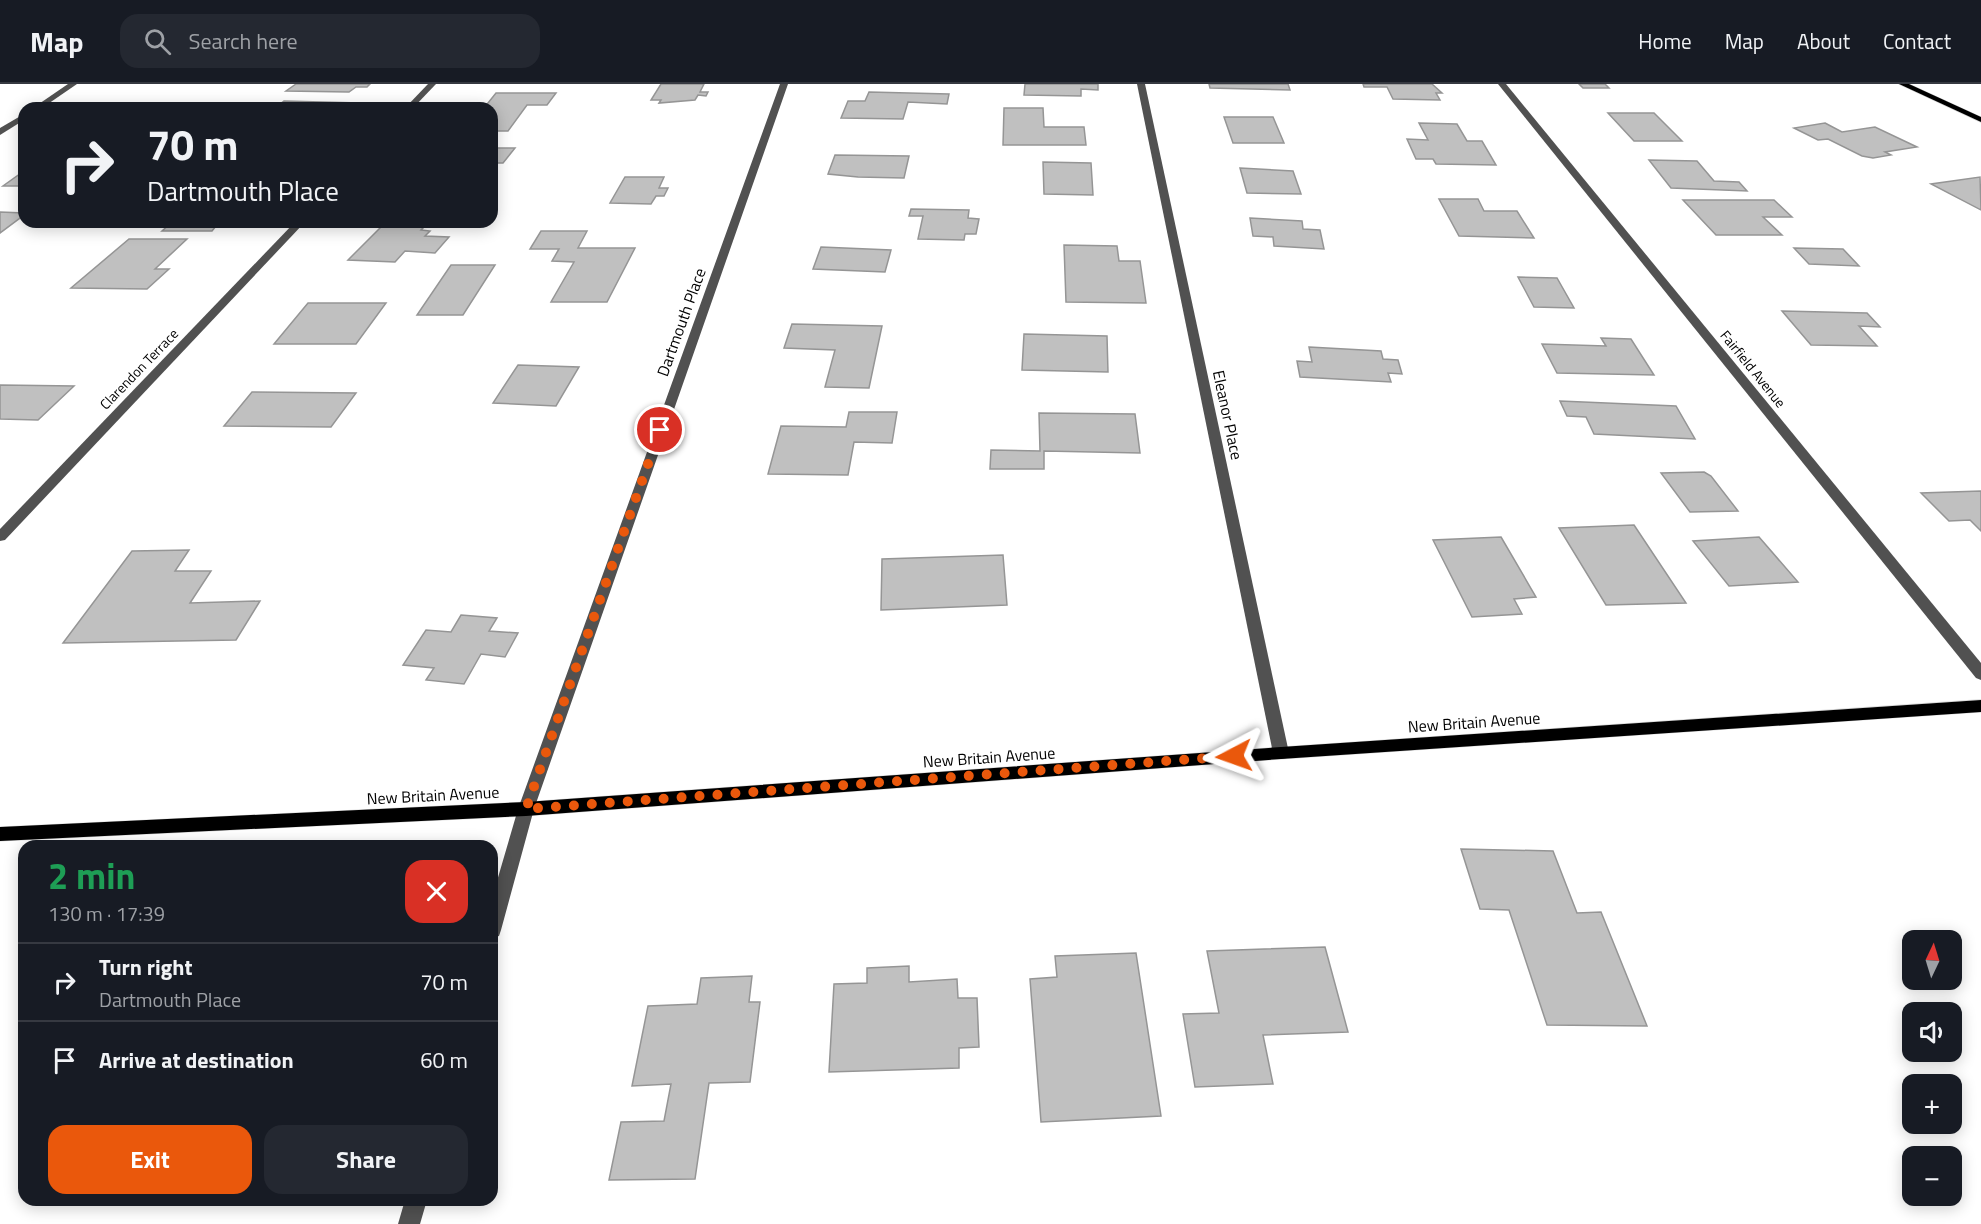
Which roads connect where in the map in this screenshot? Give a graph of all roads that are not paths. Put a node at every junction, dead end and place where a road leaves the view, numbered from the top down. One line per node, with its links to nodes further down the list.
1 (73, 84): 7 (street)
2 (432, 84): 8 (street)
3 (784, 84): 17 (street, Dartmouth Place)
4 (1141, 84): 16 (street, Eleanor Place)
5 (1502, 84): 14 (street, Fairfield Avenue)
6 (1903, 84): 10 (main road)
7 (46, 102)
8 (415, 102)
9 (18, 120): 11 (street)
10 (1981, 120)
11 (0, 132)
12 (294, 228): 13 (street, Clarendon Terrace)
13 (0, 537)
14 (1981, 674)
15 (1981, 706): 16 (main road, New Britain Avenue)
16 (1281, 753): 17 (main road, New Britain Avenue)
17 (526, 809): 18 (main road, New Britain Avenue); 19 (street, Dartmouth Place)
18 (0, 834)
19 (498, 909)
20 (414, 1206): 21 (street)
21 (409, 1224)

